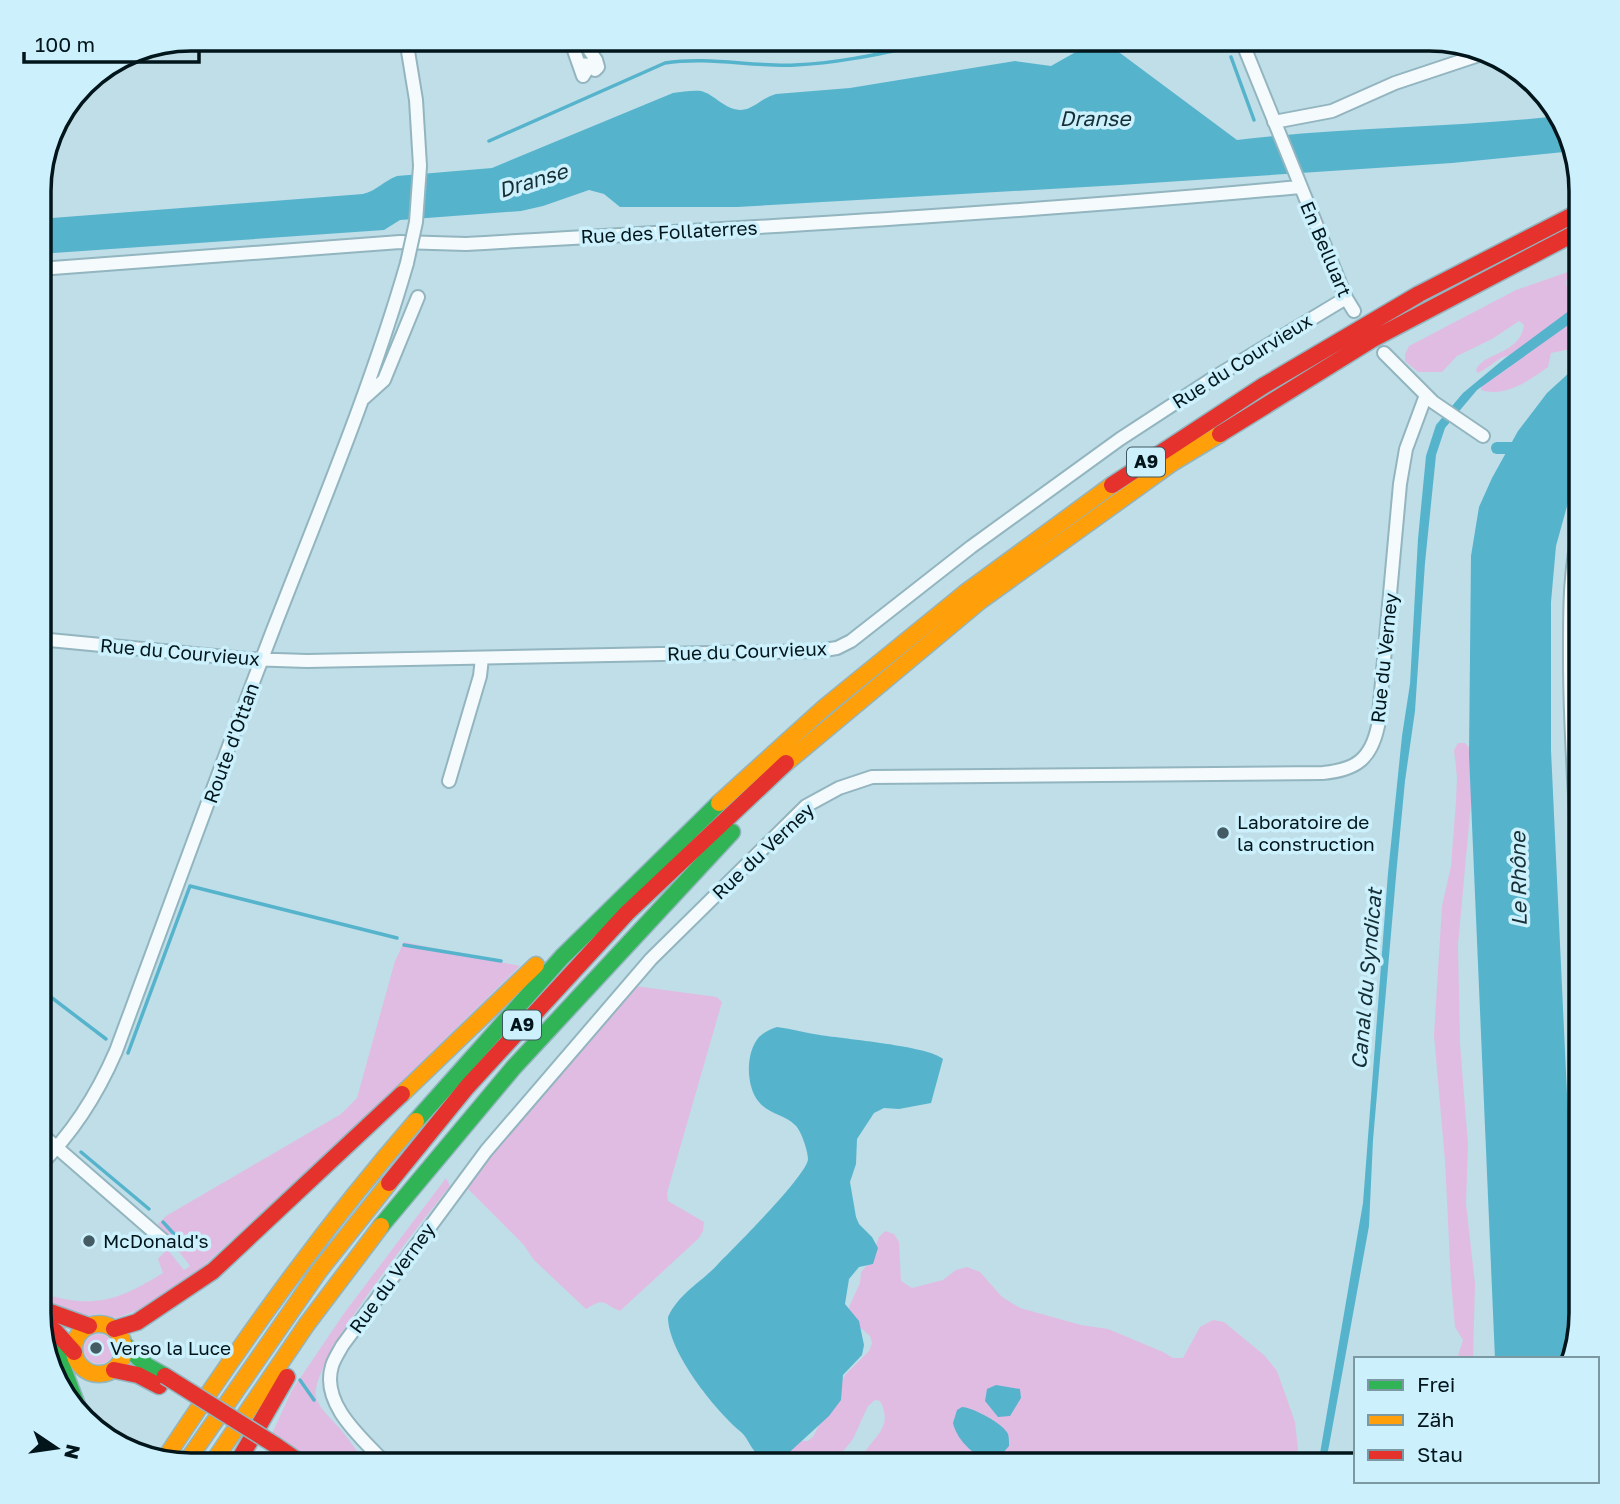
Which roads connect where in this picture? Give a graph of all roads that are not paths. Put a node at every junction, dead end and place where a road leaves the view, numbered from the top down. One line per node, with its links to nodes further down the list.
1 (408, 51): 16 (street, Route d'Ottan, bridge)
2 (574, 51): 3 (street)
3 (590, 51)
4 (1246, 51): 6 (street)
5 (1472, 57): 6 (street)
6 (1276, 128): 7 (street, En Belluart)
7 (1298, 182): 10 (street, Rue des Follaterres); 12 (street, En Belluart)
8 (1569, 217): 22 (main road, A9)
9 (1569, 236): 21 (main road, A9)
10 (51, 268)
11 (418, 297): 16 (street)
12 (1346, 298): 13 (street, En Belluart); 19 (street, Rue du Courvieux)
13 (1353, 311)
14 (1384, 353): 15 (street)
15 (1426, 395): 17 (street); 48 (street, Rue du Verney)
16 (362, 401): 20 (street, Route d'Ottan)
17 (1483, 436)
18 (51, 640): 20 (street, Rue du Courvieux)
19 (482, 658): 20 (street, Rue du Courvieux); 23 (street)
20 (262, 660): 25 (street, Route d'Ottan)
21 (866, 694): 27 (main road); 43 (main road, A9)
22 (762, 762): 32 (main road); 42 (main road, A9)
23 (449, 781)
24 (51, 1142): 25 (street)
25 (58, 1148): 26 (street, Route d'Ottan); 28 (street)
26 (51, 1155)
27 (412, 1188): 44 (main road); 45 (main road)
28 (163, 1240)
29 (51, 1312): 30 (main road)
30 (89, 1326): 32 (main road); 34 (main road)
31 (52, 1329): 34 (main road)
32 (114, 1329): 33 (main road)
33 (124, 1344): 37 (main road); 39 (main road)
34 (74, 1352): 36 (main road)
35 (58, 1356): 38 (main road)
36 (82, 1368): 37 (main road); 40 (main road)
37 (114, 1370): 39 (main road)
38 (67, 1378)
39 (162, 1381): 41 (main road, bridge)
40 (85, 1403)
41 (272, 1449): 46 (main road); 47 (main road)
42 (170, 1452)
43 (192, 1453)
44 (219, 1453)
45 (243, 1453)
46 (275, 1453)
47 (280, 1453)
48 (376, 1453)

